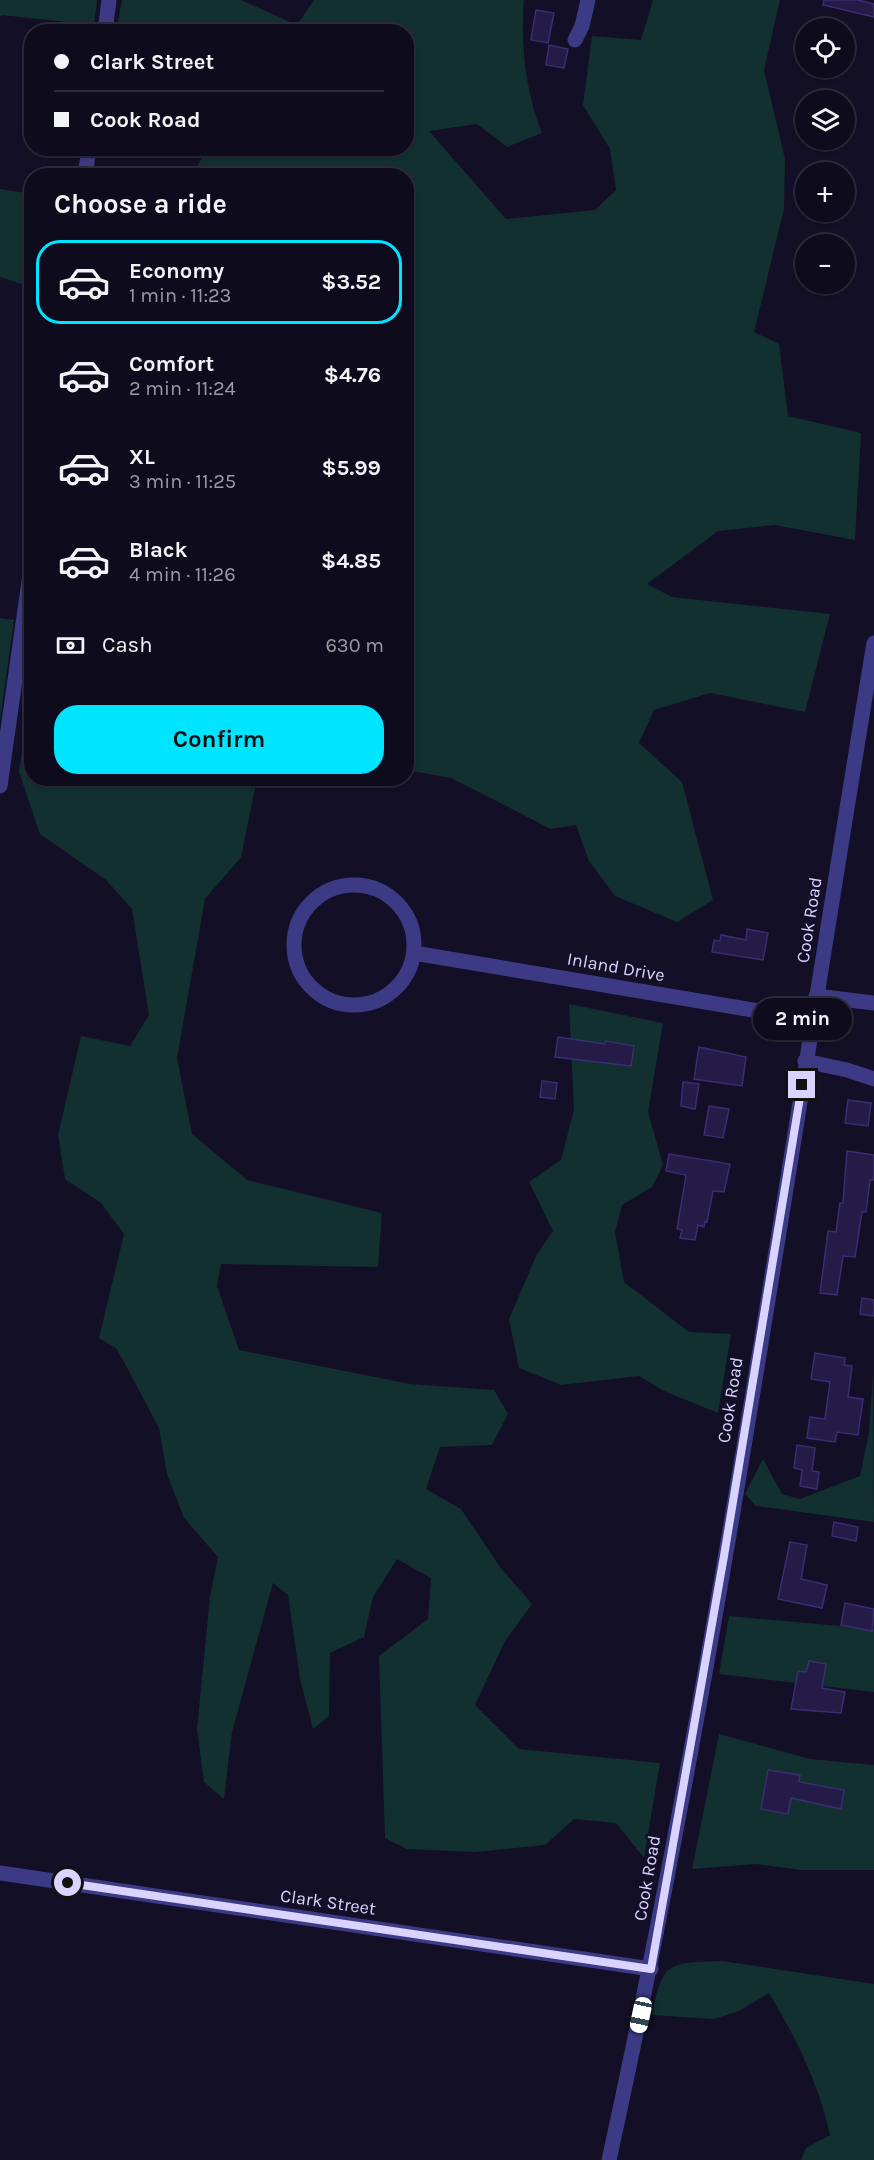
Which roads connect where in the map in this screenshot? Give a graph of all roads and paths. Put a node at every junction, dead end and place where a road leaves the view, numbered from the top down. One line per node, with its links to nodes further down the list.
1 (109, 0): 3 (street)
2 (588, 0): 4 (street)
3 (106, 24)
4 (575, 40)
5 (24, 616): 7 (street)
6 (874, 643): 9 (street, Cook Road)
7 (0, 786)
8 (414, 953): 8 (street); 11 (street, Inland Drive)
9 (816, 996): 10 (street); 11 (street, Cook Road)
10 (874, 1003)
11 (812, 1020): 12 (street, Cook Road)
12 (805, 1061): 13 (street); 15 (street, Cook Road)
13 (874, 1079)
14 (0, 1873): 15 (street, Clark Street)
15 (651, 1969): 16 (street, Cook Road)
16 (609, 2160)

